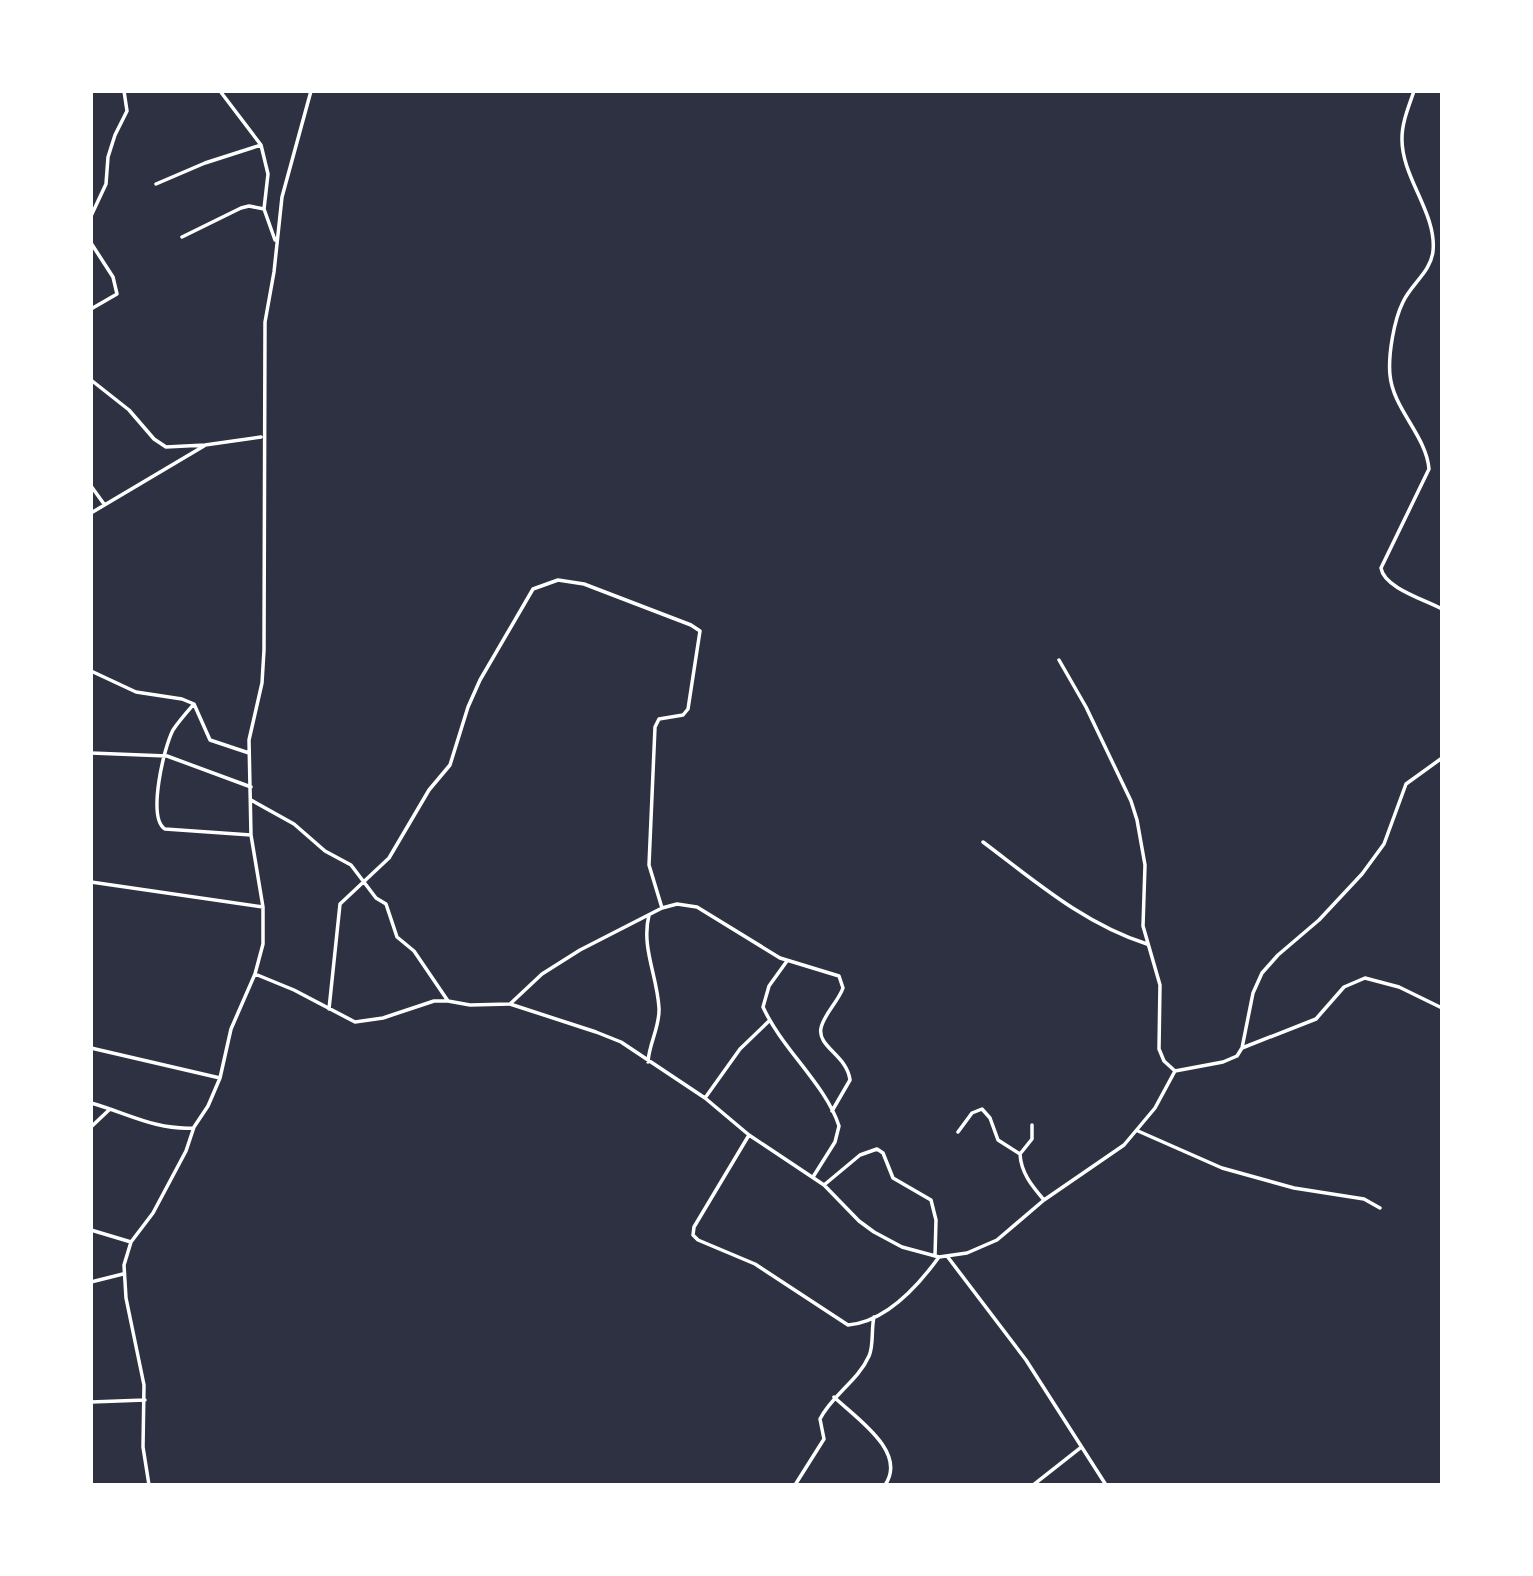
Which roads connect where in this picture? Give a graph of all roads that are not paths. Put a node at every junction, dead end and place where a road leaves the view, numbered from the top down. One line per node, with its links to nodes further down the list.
1 (124, 91): 8 (street)
2 (220, 91): 5 (street)
3 (311, 91): 10 (street)
4 (1414, 91): 19 (street)
5 (261, 145): 6 (street); 7 (street)
6 (156, 184)
7 (264, 209): 9 (street); 10 (street)
8 (91, 216)
9 (182, 236)
10 (276, 242): 14 (street)
11 (91, 243): 12 (street)
12 (91, 309)
13 (91, 380): 15 (street)
14 (262, 437): 15 (street); 24 (street)
15 (205, 445): 17 (street)
16 (91, 486): 17 (street)
17 (104, 505): 18 (street)
18 (91, 513)
19 (1442, 609)
20 (1059, 660): 36 (street)
21 (91, 671): 22 (street)
22 (194, 704): 24 (street); 25 (street)
23 (91, 753): 25 (street)
24 (249, 753): 27 (street)
25 (167, 756): 27 (street); 29 (street)
26 (1442, 757): 45 (street)
27 (251, 787): 28 (street)
28 (251, 800): 29 (street); 32 (street)
29 (251, 835): 33 (street)
30 (983, 842): 36 (street)
31 (91, 882): 33 (street)
32 (365, 883): 34 (street); 39 (street); 42 (street)
33 (263, 907): 38 (street)
34 (662, 908): 35 (street); 37 (street)
35 (649, 915): 40 (street); 46 (street)
36 (1147, 944): 47 (street)
37 (788, 960): 43 (street); 52 (street)
38 (255, 974): 42 (street); 48 (street)
39 (448, 1000): 40 (street); 42 (street)
40 (510, 1004): 46 (street)
41 (1442, 1008): 45 (street)
42 (329, 1011)
43 (769, 1021): 49 (street); 52 (street)
44 (91, 1048): 48 (street)
45 (1242, 1048): 47 (street)
46 (648, 1062): 49 (street)
47 (1175, 1071): 56 (street)
48 (219, 1078): 55 (street)
49 (705, 1098): 58 (street)
50 (91, 1103): 51 (street)
51 (111, 1108): 54 (street); 55 (street)
52 (832, 1111): 60 (street)
53 (1031, 1125): 59 (street)
54 (91, 1127)
55 (194, 1128): 65 (street)
56 (1139, 1131): 62 (street); 63 (street)
57 (958, 1132): 59 (street)
58 (749, 1135): 60 (street); 70 (street)
59 (1020, 1154): 62 (street)
60 (813, 1177): 61 (street)
61 (824, 1185): 66 (street); 66 (street)
62 (1044, 1200): 67 (street)
63 (1380, 1208)
64 (91, 1230): 65 (street)
65 (131, 1242): 68 (street)
66 (937, 1256): 67 (street); 70 (street)
67 (947, 1256): 74 (street)
68 (124, 1274): 69 (street); 72 (street)
69 (91, 1282)
70 (874, 1317): 71 (street)
71 (834, 1397): 76 (street); 77 (street)
72 (145, 1401): 73 (street); 75 (street)
73 (91, 1402)
74 (1080, 1448): 78 (street); 79 (street)
75 (149, 1485)
76 (795, 1485)
77 (885, 1485)
78 (1033, 1485)
79 (1106, 1485)

